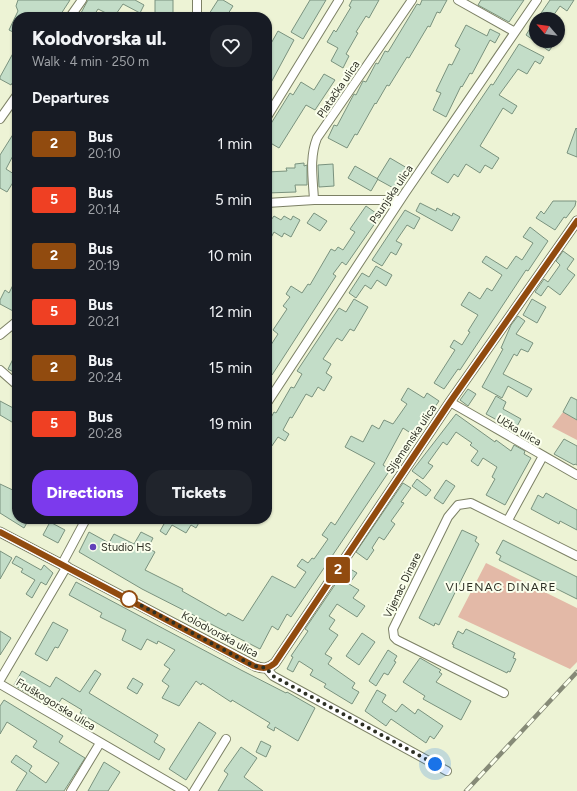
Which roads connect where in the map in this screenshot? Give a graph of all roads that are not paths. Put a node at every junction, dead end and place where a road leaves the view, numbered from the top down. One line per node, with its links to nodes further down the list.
1 (82, 0): 7 (street)
2 (197, 0): 8 (street)
3 (339, 0): 11 (street)
4 (412, 0): 13 (street, Platačka ulica)
5 (458, 0): 9 (street)
6 (537, 0): 9 (street, Psunjska ulica)
7 (74, 12)
8 (197, 12)
9 (515, 32): 14 (street, Psunjska ulica)
10 (12, 102): 12 (street)
11 (272, 108)
12 (0, 119)
13 (314, 200): 14 (street); 15 (street)
14 (400, 200): 21 (street, Psunjska ulica)
15 (272, 203)
16 (577, 221): 22 (street, Sljemenska ulica)
17 (12, 325): 18 (street)
18 (0, 335)
19 (0, 370): 20 (street)
20 (12, 381)
21 (272, 395)
22 (450, 402): 23 (street, Učka ulica); 30 (street, Sljemenska ulica)
23 (543, 456): 24 (street, Učka ulica); 25 (street)
24 (577, 475)
25 (508, 520): 28 (street, Vijenac Dinare); 33 (street, Vijenac Dinare)
26 (84, 524): 29 (street, Fruškogorska ulica)
27 (0, 532): 29 (street, Kolodvorska ulica)
28 (577, 556)
29 (64, 565): 30 (street, Kolodvorska ulica); 31 (street, Fruškogorska ulica)
30 (266, 668): 36 (street, Kolodvorska ulica)
31 (0, 680)
32 (0, 684): 35 (street, Fruškogorska ulica)
33 (504, 693)
34 (226, 739): 39 (street)
35 (100, 743): 37 (street, Fruškogorska ulica); 38 (street, Fruškogorska ulica)
36 (447, 771)
37 (71, 791)
38 (184, 791)
39 (194, 791)

